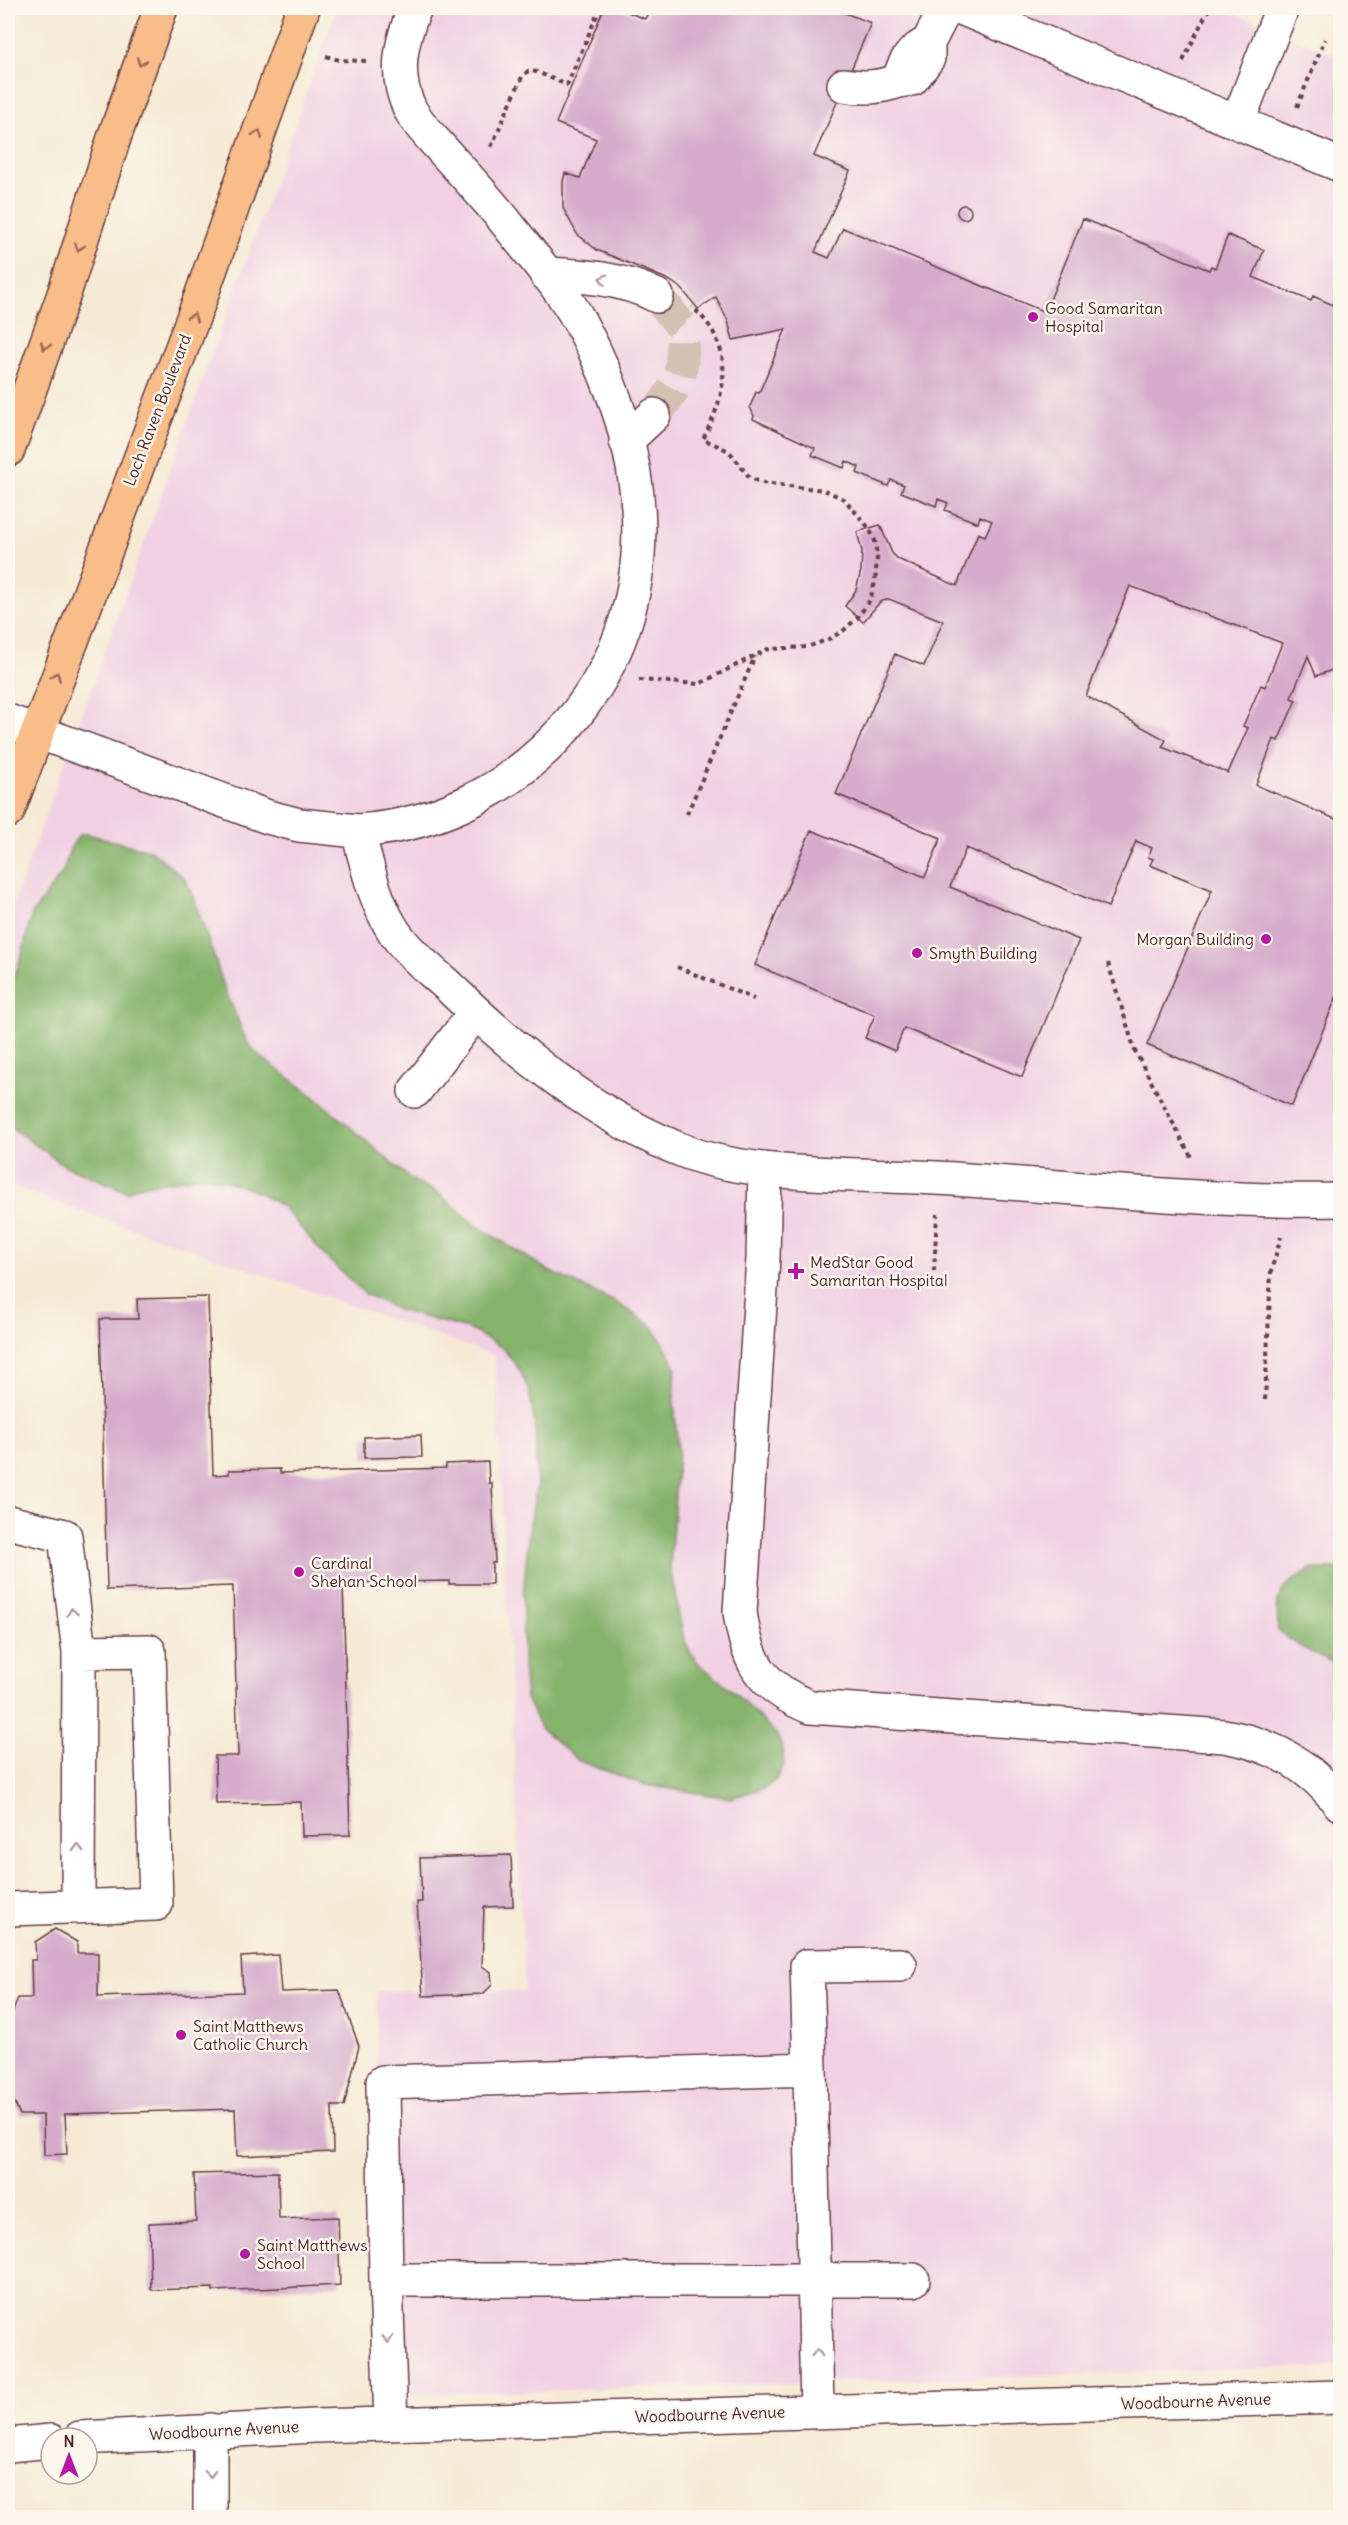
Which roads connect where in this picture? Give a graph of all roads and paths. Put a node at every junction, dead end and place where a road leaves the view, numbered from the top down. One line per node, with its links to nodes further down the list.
1 (161, 8): 22 (main road, one-way to 22)
2 (303, 8): 26 (main road, Loch Raven Boulevard, one-way to 2)
3 (415, 8): 18 (street)
4 (600, 8): 16 (path)
5 (946, 8): 13 (street)
6 (961, 8): 14 (street)
7 (1209, 8): 12 (path)
8 (1282, 8): 14 (street)
9 (1325, 39): 15 (path)
10 (324, 55): 11 (path)
11 (374, 62)
12 (1182, 63)
13 (844, 85)
14 (1238, 121): 15 (street)
15 (1284, 141): 17 (street)
16 (490, 149)
17 (1341, 165)
18 (546, 274): 19 (street, one-way to 18); 21 (street)
19 (657, 296)
20 (654, 415): 21 (street)
21 (626, 441): 29 (street)
22 (8, 450)
23 (755, 655): 28 (path)
24 (1336, 669): 25 (path)
25 (1341, 677)
26 (21, 726): 27 (main road, Loch Raven Boulevard); 29 (street)
27 (8, 811)
28 (687, 814)
29 (358, 831): 33 (street)
30 (1108, 963): 35 (path)
31 (677, 967): 32 (path)
32 (754, 999)
33 (475, 1013): 34 (street); 36 (street)
34 (415, 1091)
35 (1193, 1160)
36 (765, 1169): 37 (street); 44 (street)
37 (1337, 1191)
38 (938, 1213): 40 (path)
39 (1283, 1231): 41 (path)
40 (934, 1270)
41 (1265, 1400)
42 (8, 1522): 43 (street, one-way to 42)
43 (79, 1653): 45 (street, one-way to 43); 45 (street)
44 (1341, 1804)
45 (78, 1907): 46 (street)
46 (8, 1909)
47 (900, 1965): 48 (street)
48 (810, 2069): 49 (street); 51 (street)
49 (386, 2280): 51 (street); 54 (street, one-way to 54)
50 (914, 2280): 51 (street)
51 (816, 2281): 53 (street, one-way to 51)
52 (1341, 2397): 53 (street, Woodbourne Avenue)
53 (817, 2411): 54 (street, Woodbourne Avenue)
54 (391, 2424): 55 (street, Woodbourne Avenue)
55 (210, 2430): 56 (street, Woodbourne Avenue); 59 (street, one-way to 59)
56 (99, 2437)
57 (39, 2442): 58 (street)
58 (8, 2445)
59 (210, 2517)

